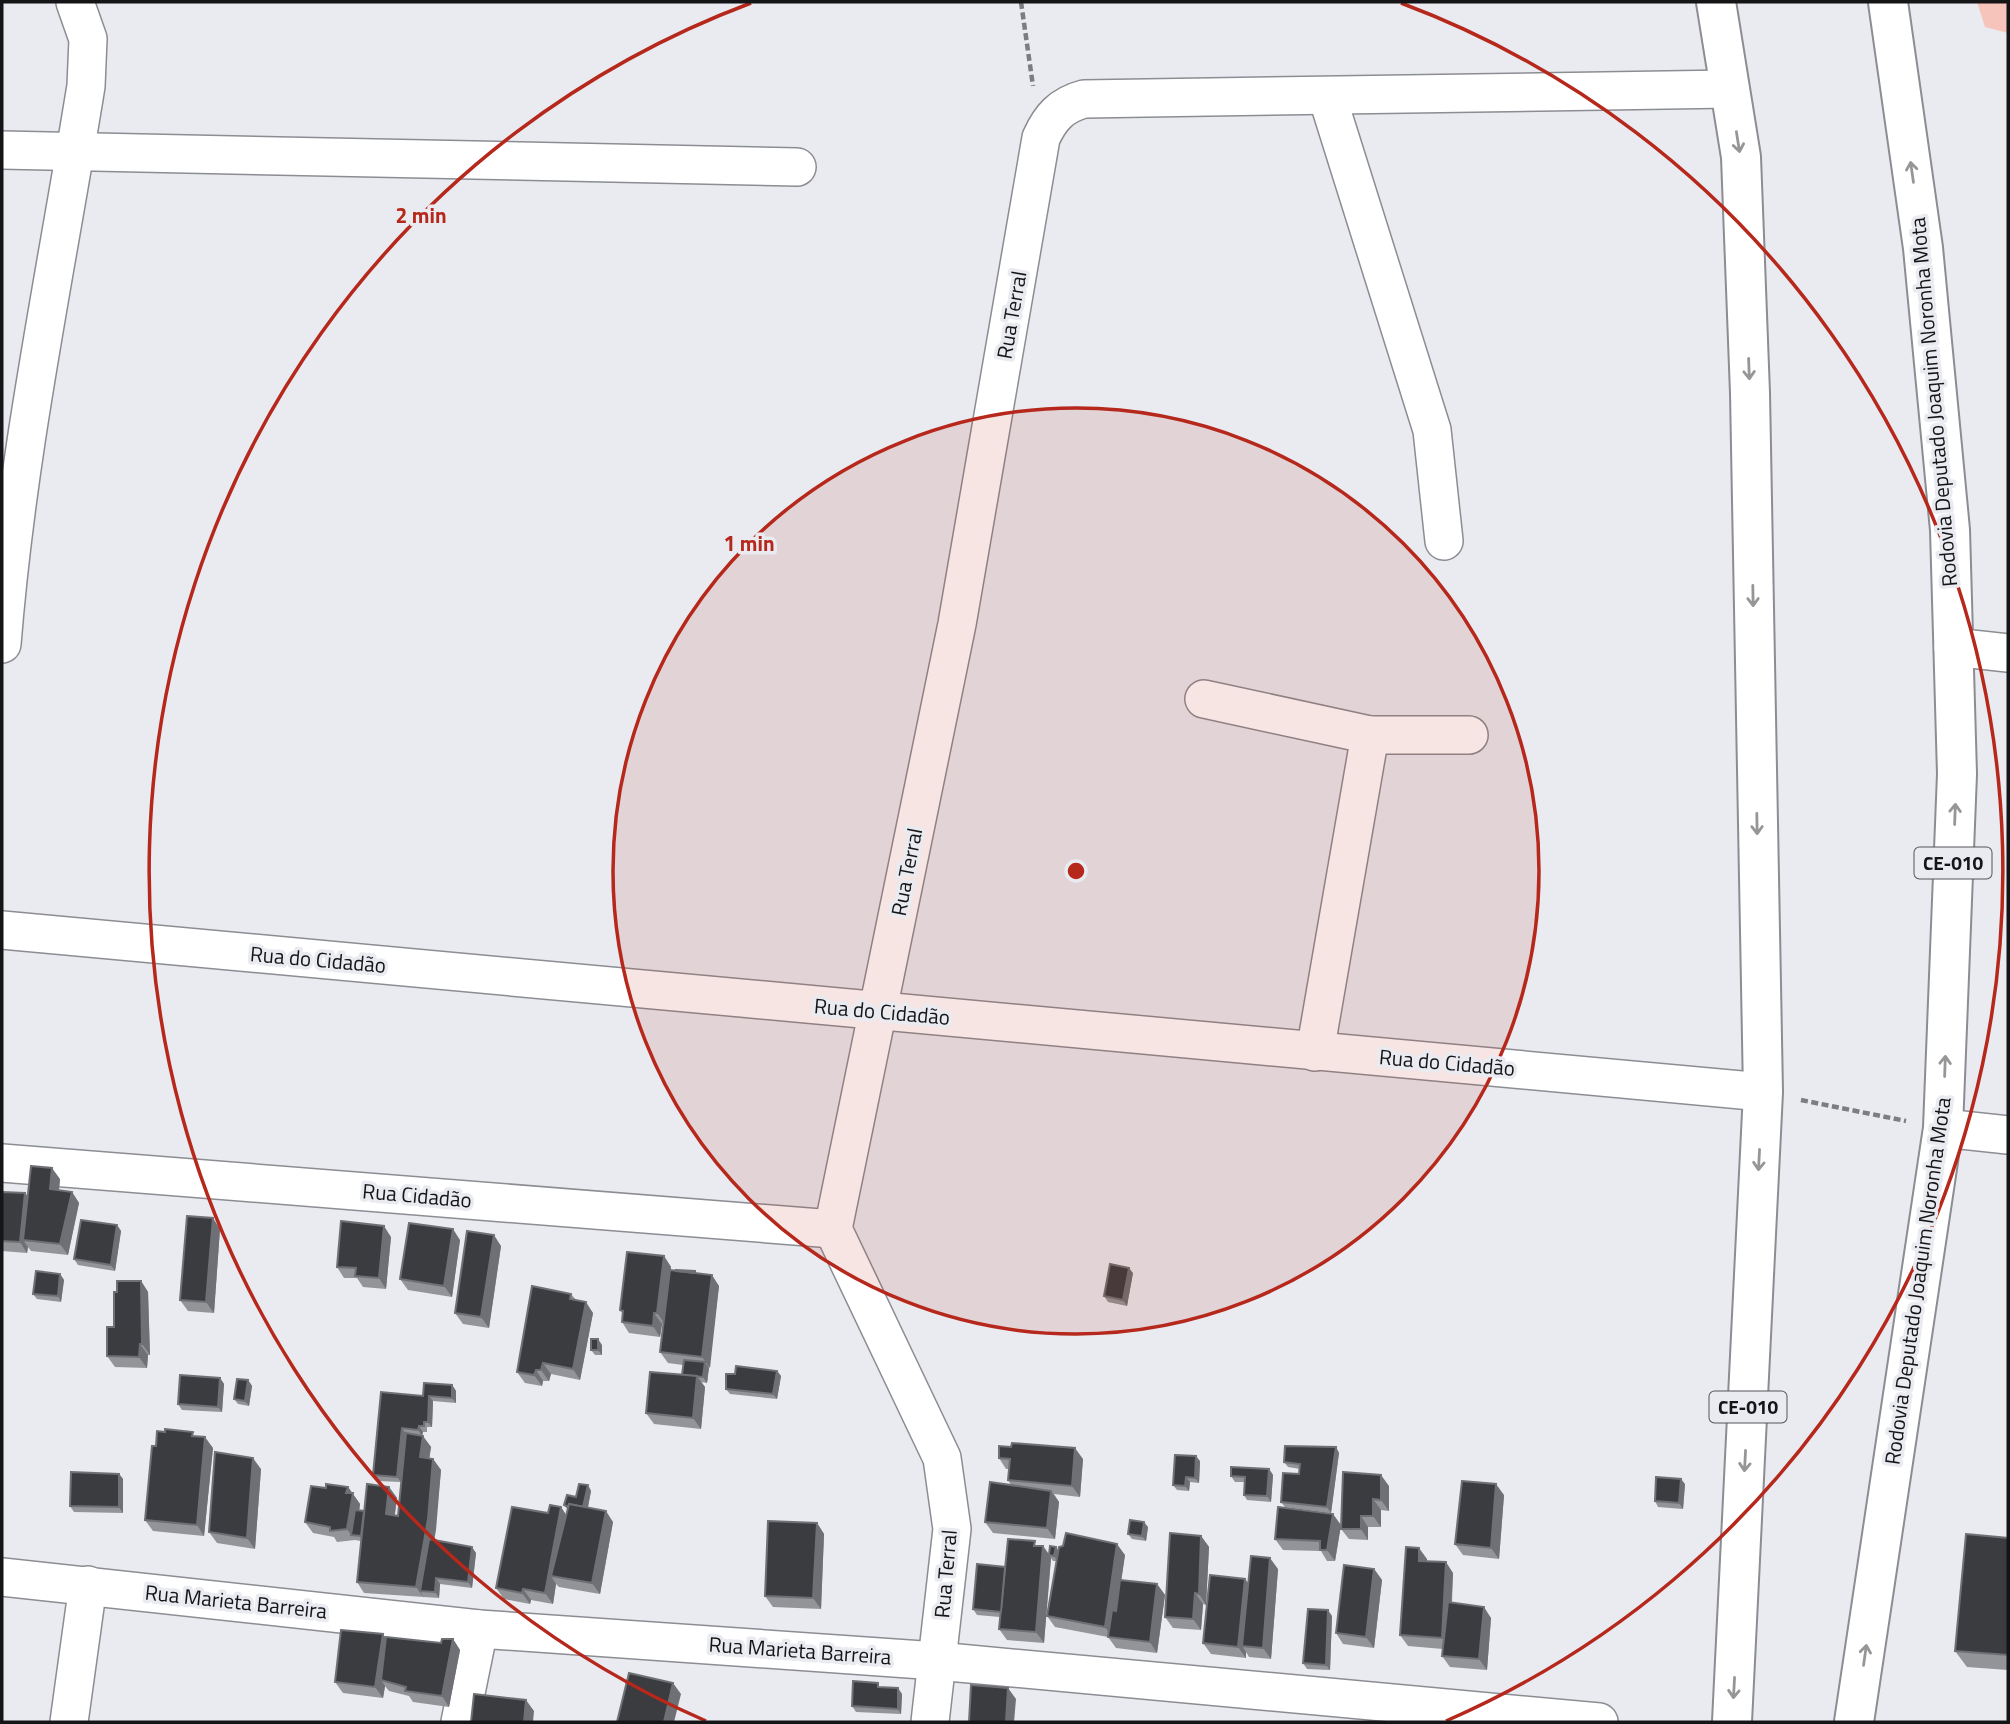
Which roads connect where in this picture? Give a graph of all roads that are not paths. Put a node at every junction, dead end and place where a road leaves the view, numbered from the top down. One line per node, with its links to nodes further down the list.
1 (75, 2): 7 (street)
2 (1716, 2): 4 (highway, CE-010)
3 (1888, 2): 11 (highway, Rodovia Deputado Joaquim Noronha Mota / CE-010, one-way to 3)
4 (1730, 89): 5 (street); 19 (highway, CE-010, one-way to 19)
5 (1327, 96): 9 (street); 17 (street, Rua Terral)
6 (2, 150): 7 (street)
7 (75, 152): 8 (street); 10 (street)
8 (797, 167)
9 (1444, 541)
10 (2, 644)
11 (1953, 647): 12 (street); 20 (highway, Rodovia Deputado Joaquim Noronha Mota / CE-010, one-way to 11)
12 (2008, 653)
13 (1204, 699): 14 (street)
14 (1370, 735): 15 (street); 18 (street)
15 (1469, 735)
16 (2, 930): 17 (street, Rua do Cidadão)
17 (878, 1012): 18 (street, Rua do Cidadão); 23 (street, Rua Terral)
18 (1315, 1052): 19 (street, Rua do Cidadão)
19 (1763, 1092): 32 (highway, CE-010, one-way to 32)
20 (1943, 1128): 21 (street); 33 (highway, Rodovia Deputado Joaquim Noronha Mota / CE-010, one-way to 20)
21 (2008, 1135)
22 (2, 1163): 23 (street, Rua Cidadão)
23 (833, 1229): 27 (street, Rua Terral)
24 (2, 1577): 25 (street, Rua Marieta Barreira)
25 (88, 1585): 26 (street, Rua Marieta Barreira); 28 (street)
26 (480, 1629): 27 (street, Rua Marieta Barreira); 29 (street)
27 (937, 1661): 30 (street, Rua Terral); 31 (street, Rua Marieta Barreira)
28 (69, 1722)
29 (460, 1722)
30 (930, 1722)
31 (1599, 1722)
32 (1732, 1722)
33 (1854, 1722)

